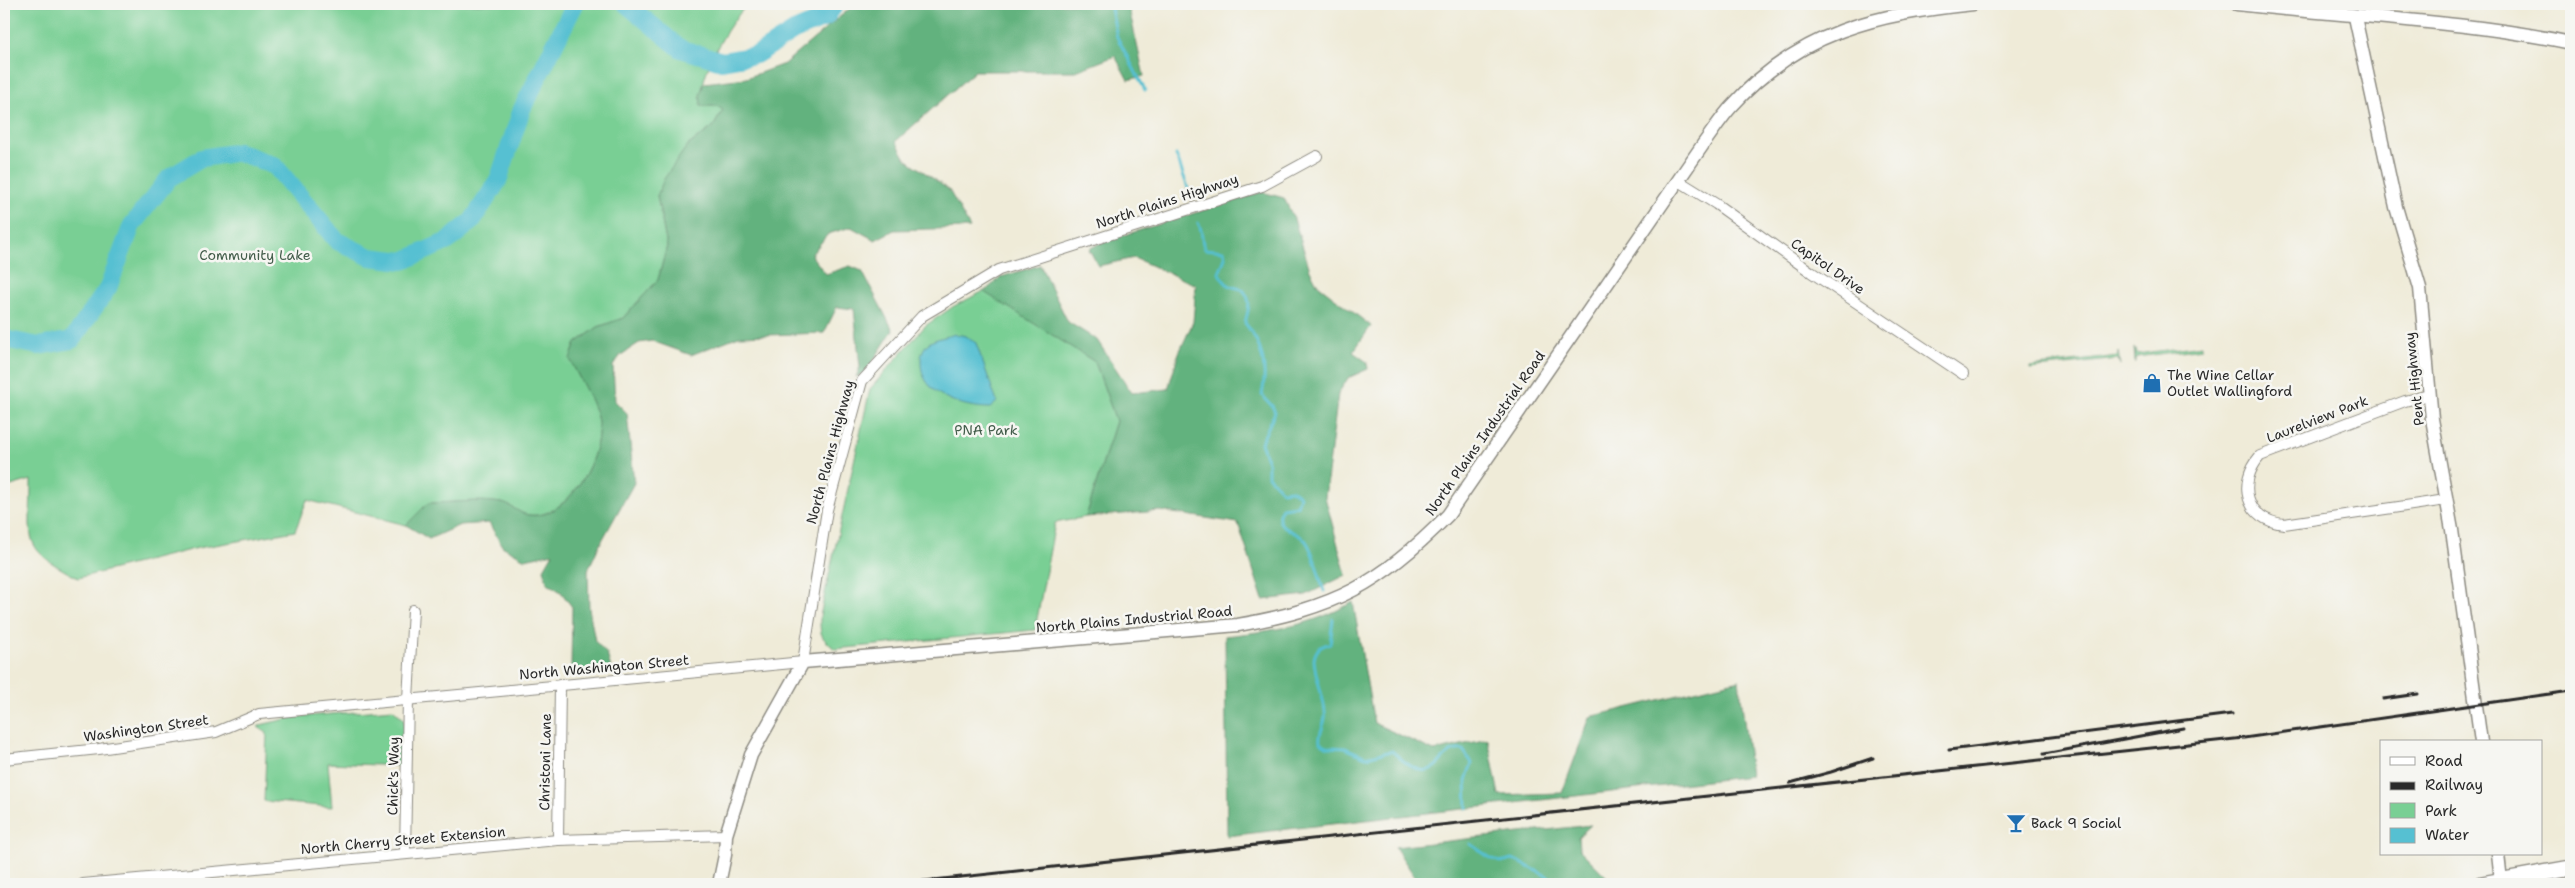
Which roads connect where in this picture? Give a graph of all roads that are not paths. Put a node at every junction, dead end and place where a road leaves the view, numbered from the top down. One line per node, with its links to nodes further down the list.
1 (1973, 4): 6 (street, North Plains Industrial Road)
2 (2237, 4): 3 (street)
3 (2355, 17): 4 (street); 8 (street, Pent Highway)
4 (2571, 43)
5 (1317, 156): 11 (street, North Plains Highway)
6 (1679, 181): 7 (street, Capitol Drive); 11 (street, North Plains Industrial Road)
7 (1963, 374)
8 (2429, 395): 9 (street, Pent Highway); 9 (street, Laurelview Park)
9 (2446, 500): 14 (street, Pent Highway)
10 (413, 610): 13 (street, Chick's Way)
11 (803, 662): 12 (street, North Washington Street); 17 (street, North Plains Highway)
12 (560, 685): 13 (street, North Washington Street); 16 (street, Christoni Lane)
13 (408, 699): 15 (street, Washington Street); 18 (street, Chick's Way)
14 (2481, 740)
15 (4, 759)
16 (558, 840): 17 (street, North Cherry Street Extension); 18 (street, North Cherry Street Extension)
17 (724, 841): 23 (street, North Plains Highway); 24 (street, North Plains Highway)
18 (406, 852): 22 (street, North Cherry Street Extension)
19 (2498, 856): 21 (street)
20 (2571, 868): 21 (main road)
21 (2501, 882): 25 (main road)
22 (83, 884)
23 (711, 884)
24 (719, 884)
25 (2482, 884)

